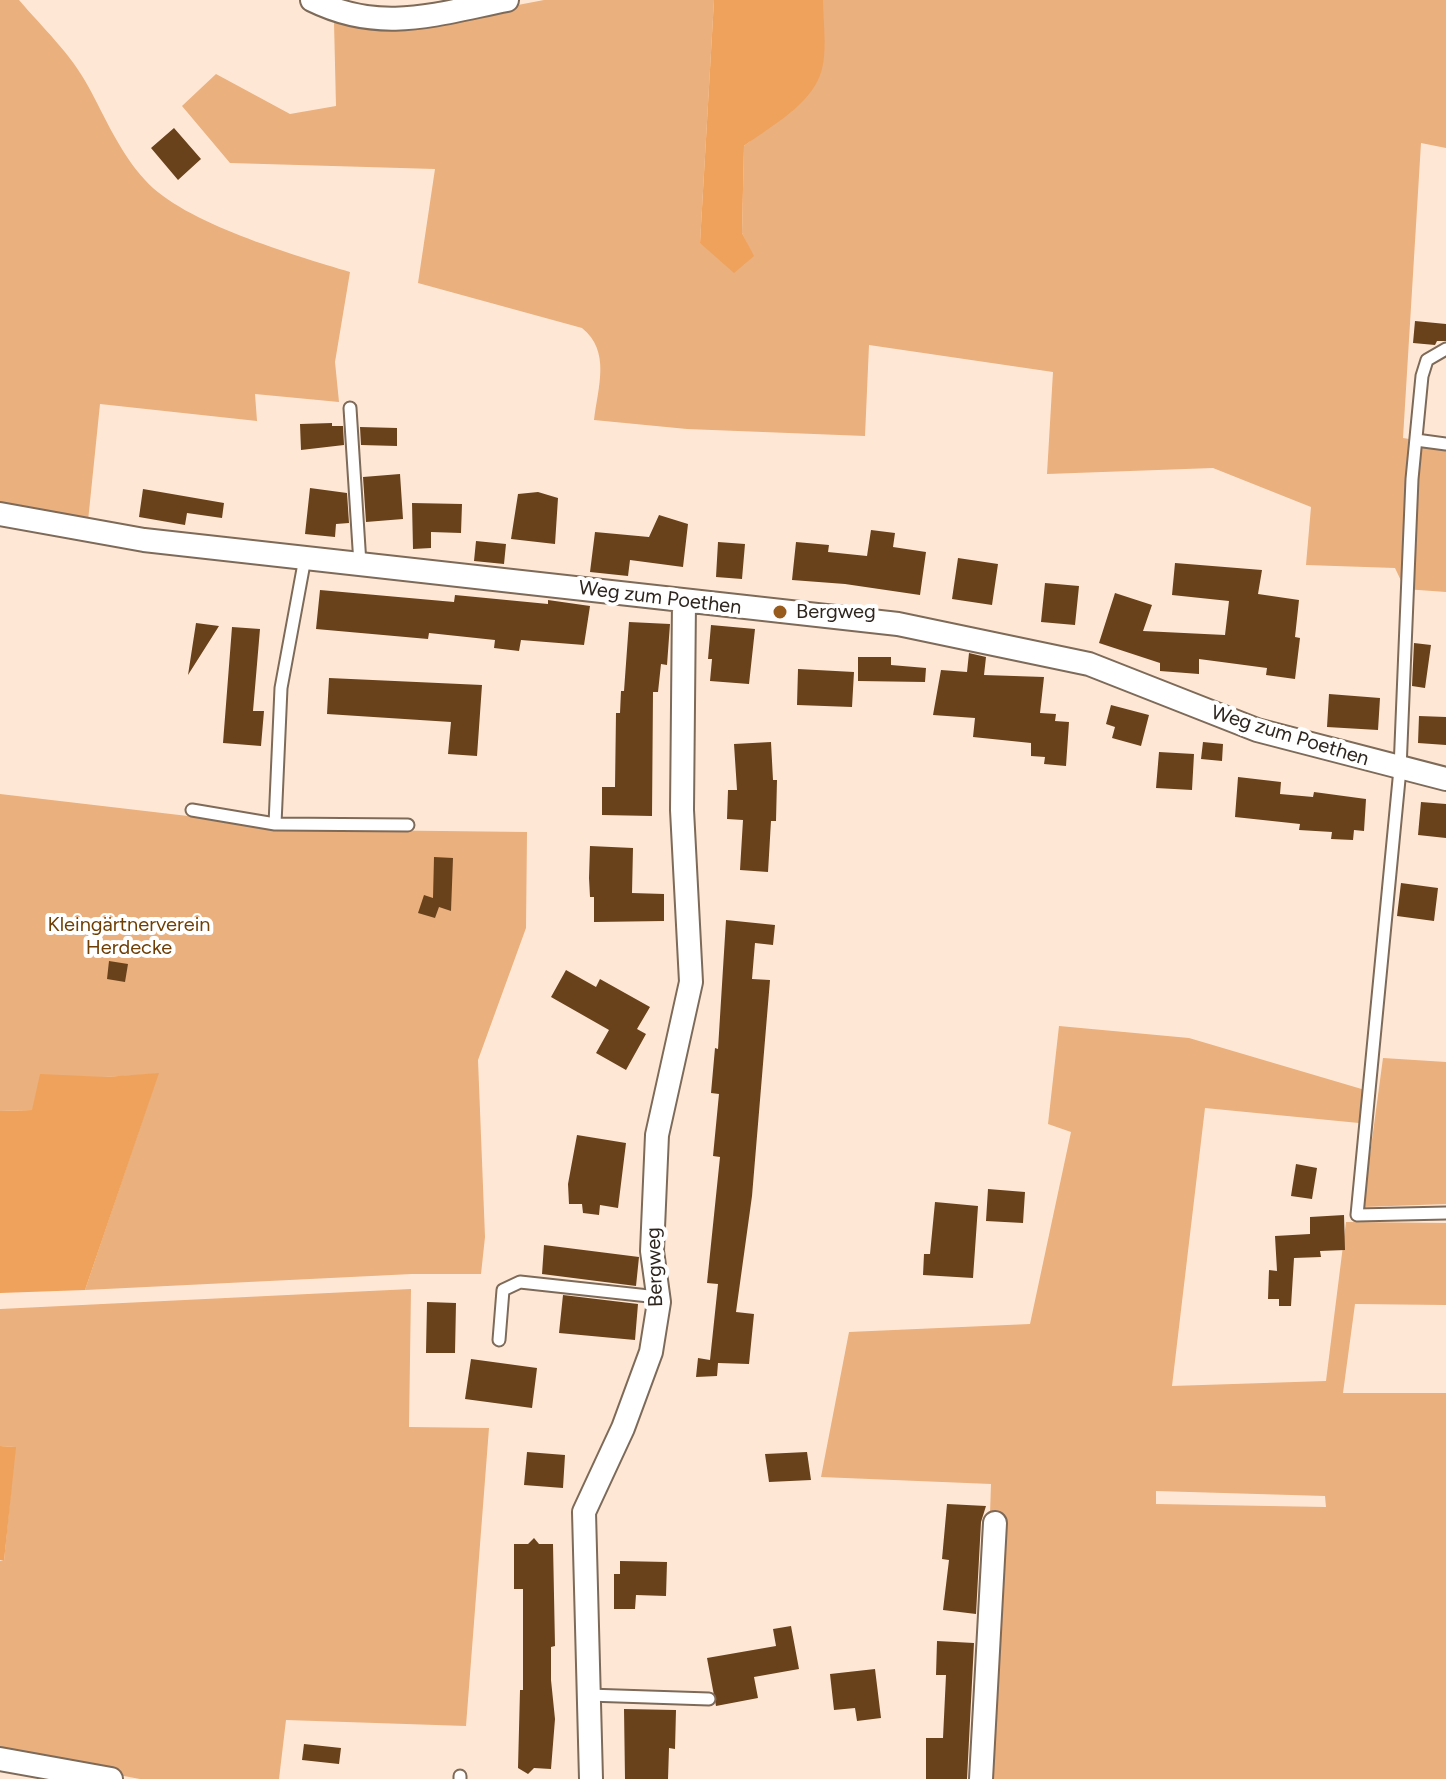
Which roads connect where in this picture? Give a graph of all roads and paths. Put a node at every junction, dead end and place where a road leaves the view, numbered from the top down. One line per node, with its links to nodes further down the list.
1 (312, 0): 2 (street)
2 (507, 0)
3 (1446, 349): 5 (lane)
4 (350, 408): 9 (lane)
5 (1416, 440): 6 (lane); 11 (lane)
6 (1446, 444)
7 (0, 514): 8 (street, Weg zum Poethen)
8 (305, 558): 9 (street, Weg zum Poethen); 14 (lane)
9 (360, 564): 10 (street, Weg zum Poethen)
10 (684, 601): 11 (street, Weg zum Poethen); 17 (street, Bergweg)
11 (1400, 769): 12 (street, Weg zum Poethen); 16 (lane)
12 (1446, 779)
13 (192, 810): 14 (lane)
14 (275, 824): 15 (lane)
15 (408, 825)
16 (1446, 1213)
17 (658, 1297): 18 (lane); 20 (street, Bergweg)
18 (499, 1340)
19 (995, 1523): 25 (street)
20 (588, 1695): 21 (lane); 24 (street, Bergweg)
21 (709, 1699)
22 (0, 1759): 23 (street)
23 (111, 1779)
24 (591, 1779)
25 (981, 1779)

